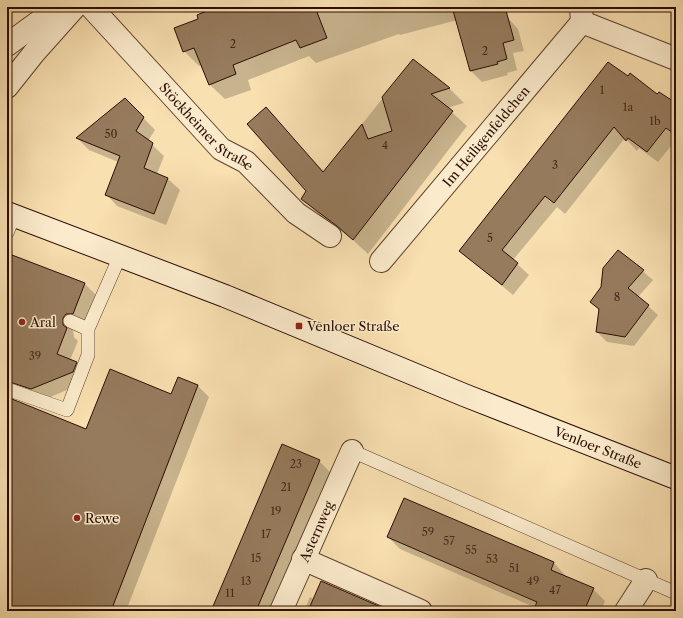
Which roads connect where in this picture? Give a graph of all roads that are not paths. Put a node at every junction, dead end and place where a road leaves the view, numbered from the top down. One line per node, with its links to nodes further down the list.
1 (65, 7): 5 (street)
2 (75, 7): 7 (street)
3 (91, 7): 9 (street, Stöckheimer Straße)
4 (582, 15): 6 (street); 11 (street, Im Heiligenfeldchen)
5 (7, 45)
6 (676, 59)
7 (7, 87)
8 (9, 220): 10 (street, Venloer Straße)
9 (330, 236)
10 (120, 256): 13 (lane); 16 (street, Venloer Straße)
11 (381, 261)
12 (70, 321): 13 (lane)
13 (88, 329): 14 (lane)
14 (7, 390)
15 (352, 451): 17 (street, Asternweg); 18 (lane)
16 (676, 478)
17 (303, 559): 20 (street, Asternweg); 21 (street)
18 (646, 580): 19 (lane); 22 (street)
19 (676, 593)
20 (281, 611)
21 (421, 611)
22 (626, 611)

